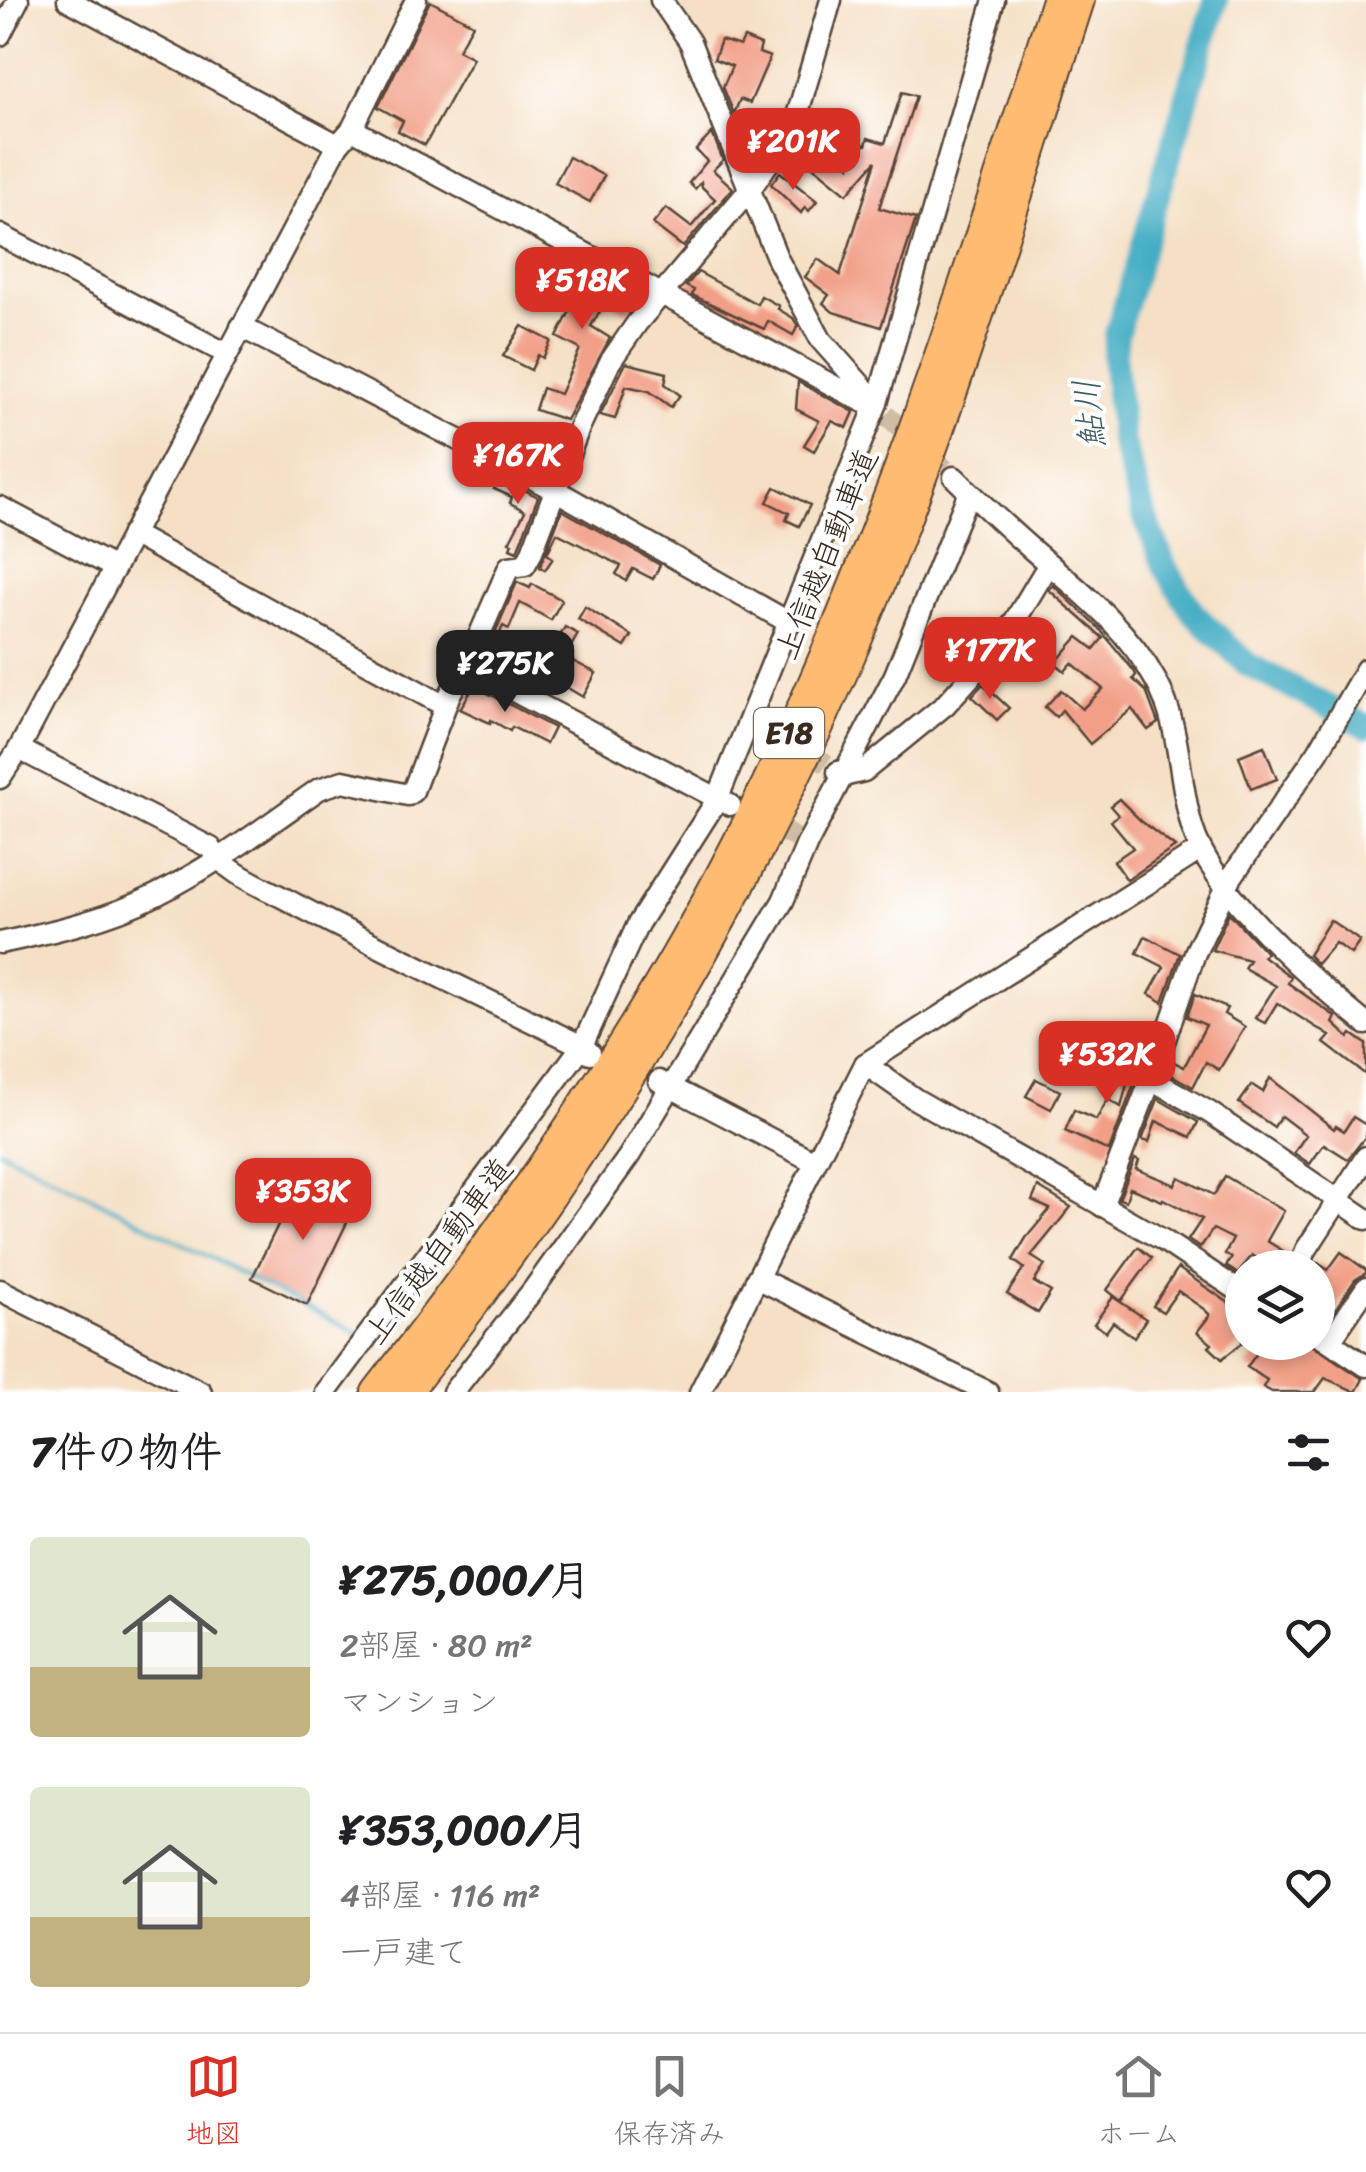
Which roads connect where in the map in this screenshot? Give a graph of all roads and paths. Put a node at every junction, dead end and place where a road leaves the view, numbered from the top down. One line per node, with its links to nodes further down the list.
1 (18, 0): 9 (street)
2 (68, 0): 10 (street)
3 (416, 0): 10 (street)
4 (661, 0): 11 (street)
5 (832, 0): 11 (street)
6 (994, 0): 16 (street)
7 (1056, 0): 54 (highway, 上信越自動車道 / E18)
8 (1080, 0): 55 (highway, 上信越自動車道 / E18)
9 (0, 34)
10 (344, 137): 13 (street); 14 (street)
11 (751, 188): 13 (street); 16 (street)
12 (0, 236): 15 (street)
13 (660, 295): 16 (street); 17 (street)
14 (241, 328): 15 (street); 17 (street)
15 (227, 354): 19 (street)
16 (882, 409): 22 (street)
17 (556, 490): 22 (street); 23 (street)
18 (0, 507): 21 (street)
19 (132, 534): 21 (street); 25 (street)
20 (1049, 564): 27 (street); 27 (street); 30 (street)
21 (115, 568): 26 (street)
22 (790, 623): 29 (street)
23 (466, 666): 25 (street); 29 (street)
24 (1366, 669): 32 (street)
25 (446, 706): 31 (street)
26 (18, 749): 28 (street); 31 (street)
27 (840, 774): 38 (street)
28 (0, 778)
29 (724, 802): 35 (street)
30 (1200, 850): 32 (street); 36 (street)
31 (218, 860): 33 (street); 35 (street)
32 (1226, 890): 34 (street); 37 (street)
33 (0, 943)
34 (1366, 1024)
35 (586, 1050): 53 (street)
36 (866, 1064): 40 (street); 42 (street)
37 (1151, 1080): 41 (street); 42 (street)
38 (666, 1085): 40 (street); 56 (street)
39 (1366, 1157): 41 (street)
40 (815, 1162): 45 (street)
41 (1338, 1201): 43 (street); 44 (street)
42 (1102, 1206): 46 (street)
43 (1366, 1219)
44 (1306, 1250)
45 (757, 1278): 57 (street); 58 (street)
46 (1225, 1282)
47 (1366, 1288): 49 (street)
48 (0, 1290): 52 (street)
49 (1335, 1324)
50 (1335, 1345): 51 (street)
51 (1366, 1366)
52 (201, 1392)
53 (326, 1392)
54 (376, 1392)
55 (407, 1392)
56 (454, 1392)
57 (700, 1392)
58 (988, 1392)

